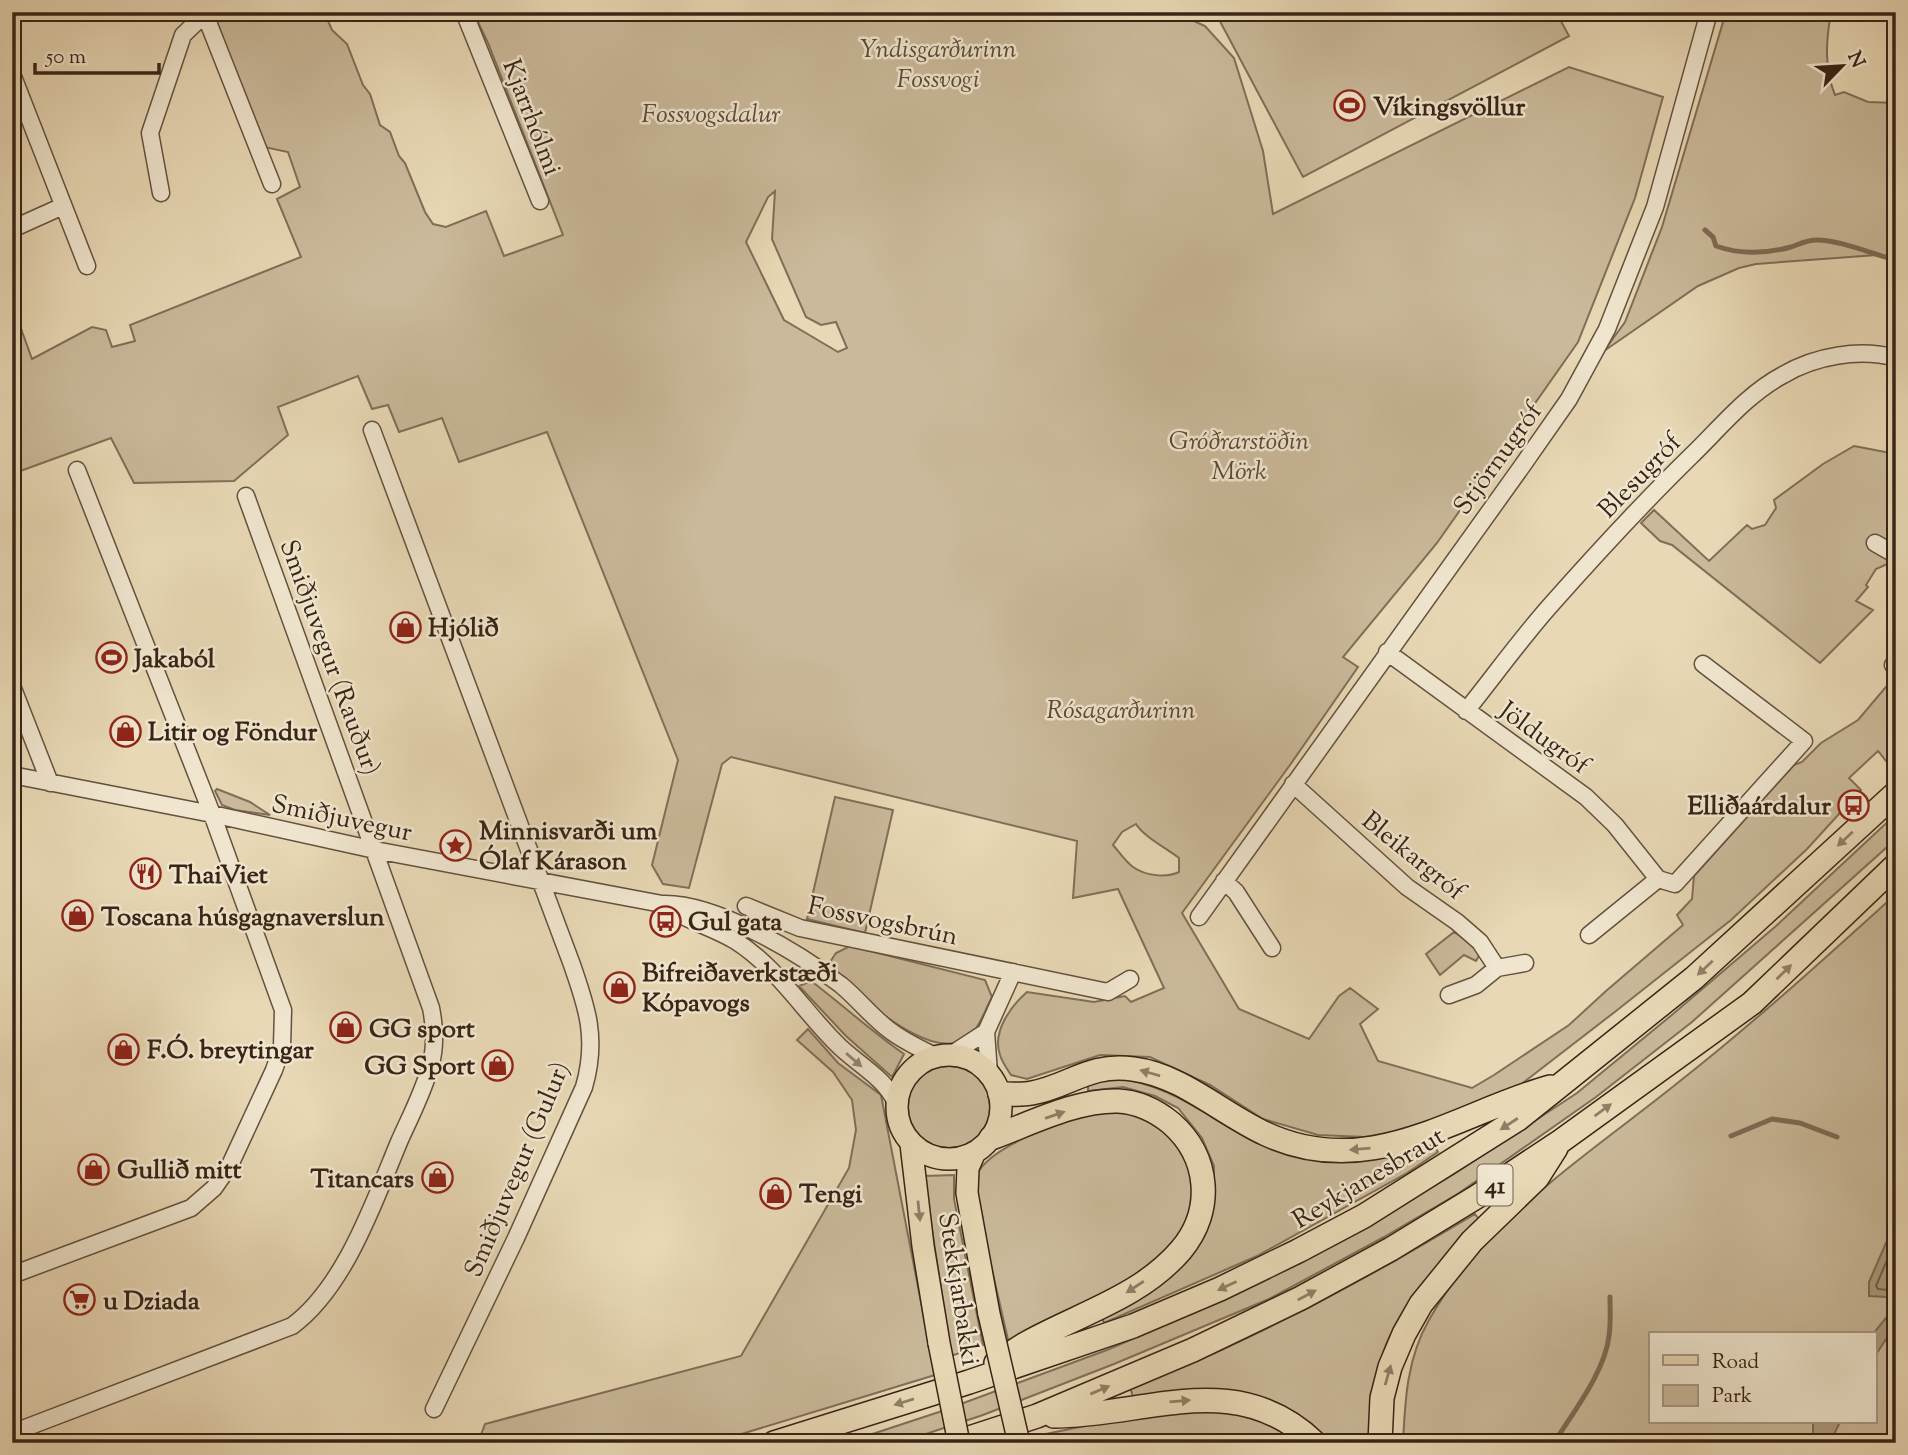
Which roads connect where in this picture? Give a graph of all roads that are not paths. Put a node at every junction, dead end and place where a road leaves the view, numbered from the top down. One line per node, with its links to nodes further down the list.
1 (464, 12): 7 (street, Kjarrhólmi)
2 (1709, 12): 17 (street, Stjörnugróf)
3 (204, 13): 5 (street); 6 (street)
4 (12, 74): 8 (street)
5 (272, 184)
6 (161, 193)
7 (540, 201)
8 (63, 206): 9 (street); 10 (street)
9 (12, 229)
10 (87, 266)
11 (1896, 358): 20 (street, Blesugróf)
12 (372, 430): 29 (street, Smiðjuvegur (Gulur))
13 (77, 470): 25 (street)
14 (246, 496): 26 (street, Smiðjuvegur (Rauður))
15 (1875, 543): 16 (street)
16 (1896, 555)
17 (1387, 652): 20 (street, Jöldugróf); 23 (street, Stjörnugróf)
18 (1703, 664): 28 (street)
19 (12, 686): 22 (street)
20 (1466, 711): 28 (street, Jöldugróf)
21 (12, 775): 22 (street, Smiðjuvegur)
22 (50, 783): 25 (street, Smiðjuvegur)
23 (1293, 784): 30 (street, Stjörnugróf); 37 (street, Bleikargróf)
24 (1896, 793): 44 (highway, Reykjanesbraut / 41, one-way to 44)
25 (212, 814): 26 (street, Smiðjuvegur); 50 (street)
26 (375, 850): 29 (street, Smiðjuvegur); 54 (street, Smiðjuvegur (Rauður))
27 (1896, 865): 47 (highway, 41, one-way to 27)
28 (1658, 879): 34 (street)
29 (542, 880): 31 (street, Smiðjuvegur); 52 (street, Smiðjuvegur (Gulur))
30 (1224, 881): 33 (street, Stjörnugróf); 35 (street)
31 (662, 904): 42 (street, Smiðjuvegur); 46 (street, Smiðjuvegur, one-way to 46)
32 (746, 906): 38 (street, Fossvogsbrún)
33 (1199, 917)
34 (1589, 935)
35 (1272, 948)
36 (1525, 963): 37 (street)
37 (1497, 968): 40 (street)
38 (1013, 972): 39 (street, Fossvogsbrún); 41 (street)
39 (1130, 979)
40 (1449, 995)
41 (986, 1032): 42 (street); 43 (street)
42 (944, 1055): 43 (main road); 46 (main road)
43 (989, 1073): 45 (main road)
44 (1563, 1083): 45 (highway, one-way to 45); 51 (highway, Reykjanesbraut / 41, one-way to 51)
45 (1000, 1094): 49 (main road)
46 (897, 1103): 48 (main road)
47 (1561, 1140): 53 (highway, 41, one-way to 47); 60 (highway, one-way to 47)
48 (911, 1144): 49 (main road); 57 (main road, Stekkjarbakki, one-way to 57, bridge)
49 (983, 1145): 51 (highway, one-way to 51); 58 (main road, Stekkjarbakki, bridge)
50 (12, 1275)
51 (969, 1382): 55 (highway, Reykjanesbraut / 41, one-way to 55)
52 (434, 1409)
53 (1037, 1416): 56 (highway, 41); 59 (highway, one-way to 59)
54 (12, 1433)
55 (774, 1443)
56 (954, 1443)
57 (959, 1443)
58 (1019, 1443)
59 (1315, 1443)
60 (1381, 1443)

